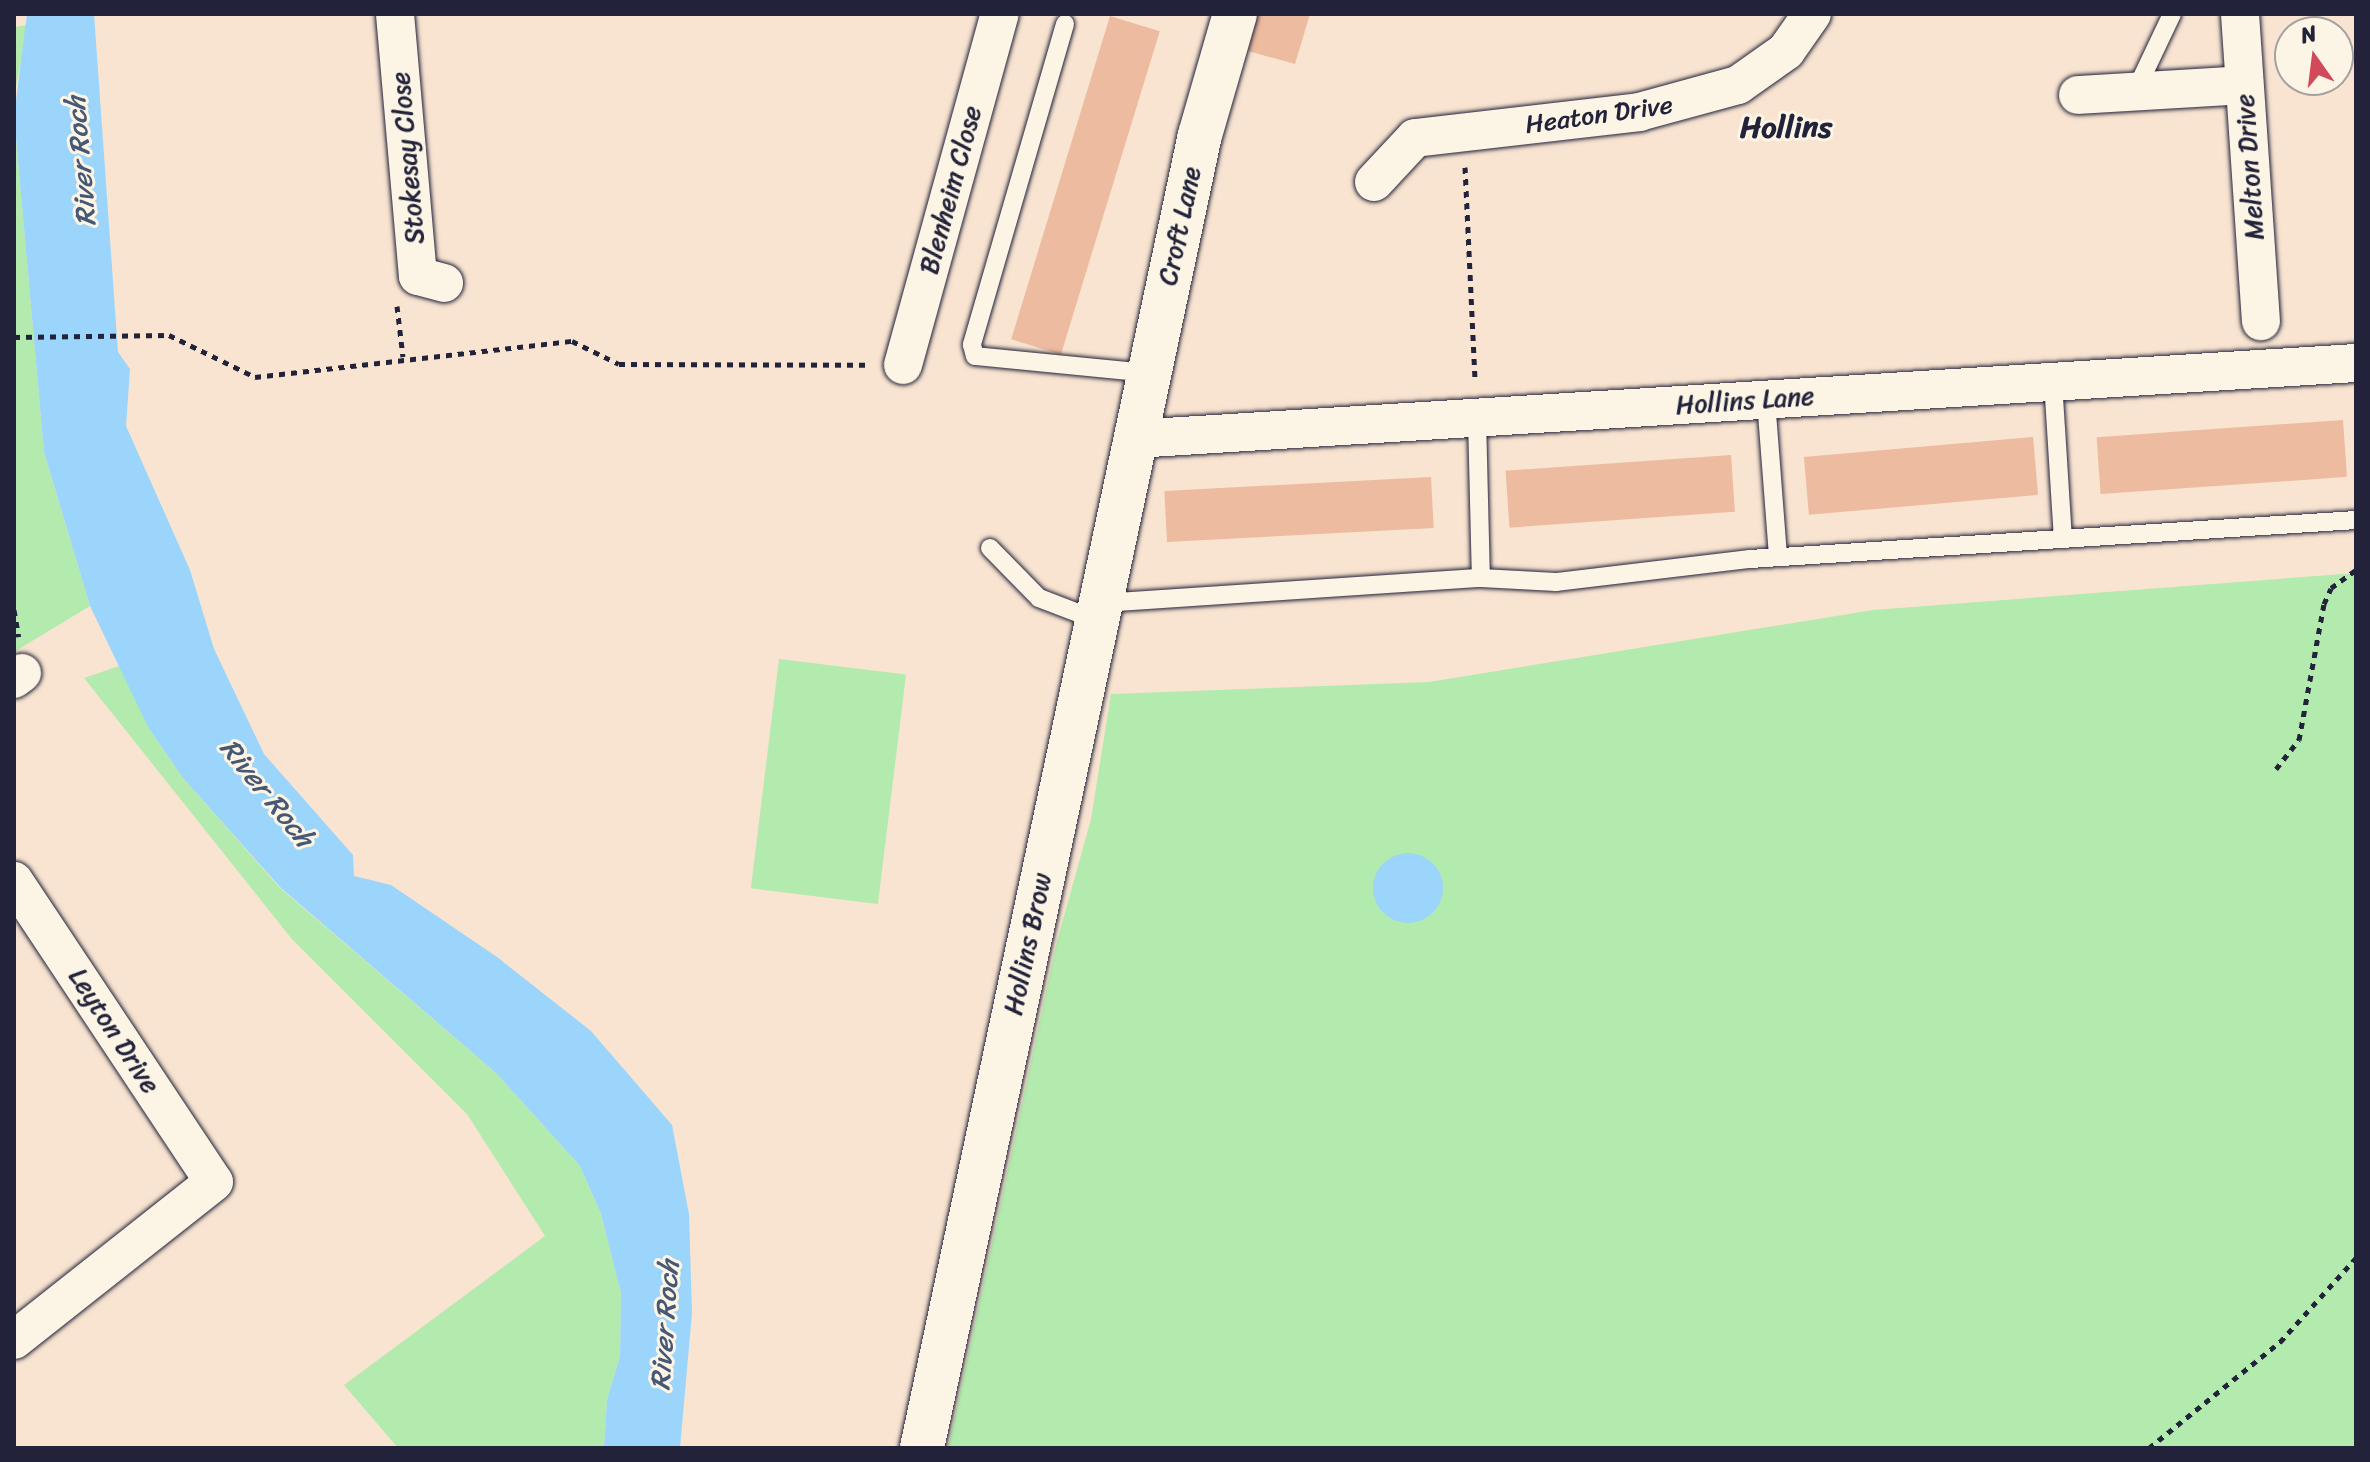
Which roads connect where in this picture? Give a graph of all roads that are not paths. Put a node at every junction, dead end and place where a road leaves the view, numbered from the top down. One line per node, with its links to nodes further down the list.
1 (395, 14): 12 (street, Stokesay Close)
2 (1000, 14): 15 (street, Blenheim Close)
3 (1235, 14): 16 (street, Croft Lane)
4 (1812, 14): 11 (street, Heaton Drive)
5 (2172, 14): 9 (lane)
6 (2240, 14): 8 (street, Melton Drive)
7 (1065, 24): 16 (lane)
8 (2244, 85): 9 (street); 13 (street, Melton Drive)
9 (2135, 92): 10 (street)
10 (2078, 95)
11 (1374, 182)
12 (444, 283)
13 (2261, 321)
14 (2356, 363): 17 (street, Hollins Lane)
15 (903, 365)
16 (1148, 373): 20 (street, Croft Lane)
17 (2053, 381): 18 (street, Hollins Lane); 22 (lane)
18 (1766, 400): 19 (street, Hollins Lane); 24 (lane)
19 (1477, 418): 20 (street, Hollins Lane); 25 (lane)
20 (1134, 439): 26 (street, Hollins Brow)
21 (2356, 520): 22 (lane)
22 (2063, 539): 24 (lane)
23 (990, 548): 26 (lane)
24 (1778, 557): 25 (lane)
25 (1481, 578): 26 (lane)
26 (1098, 612): 29 (street, Hollins Brow)
27 (14, 881): 28 (street, Leyton Drive)
28 (14, 1340)
29 (922, 1448)

